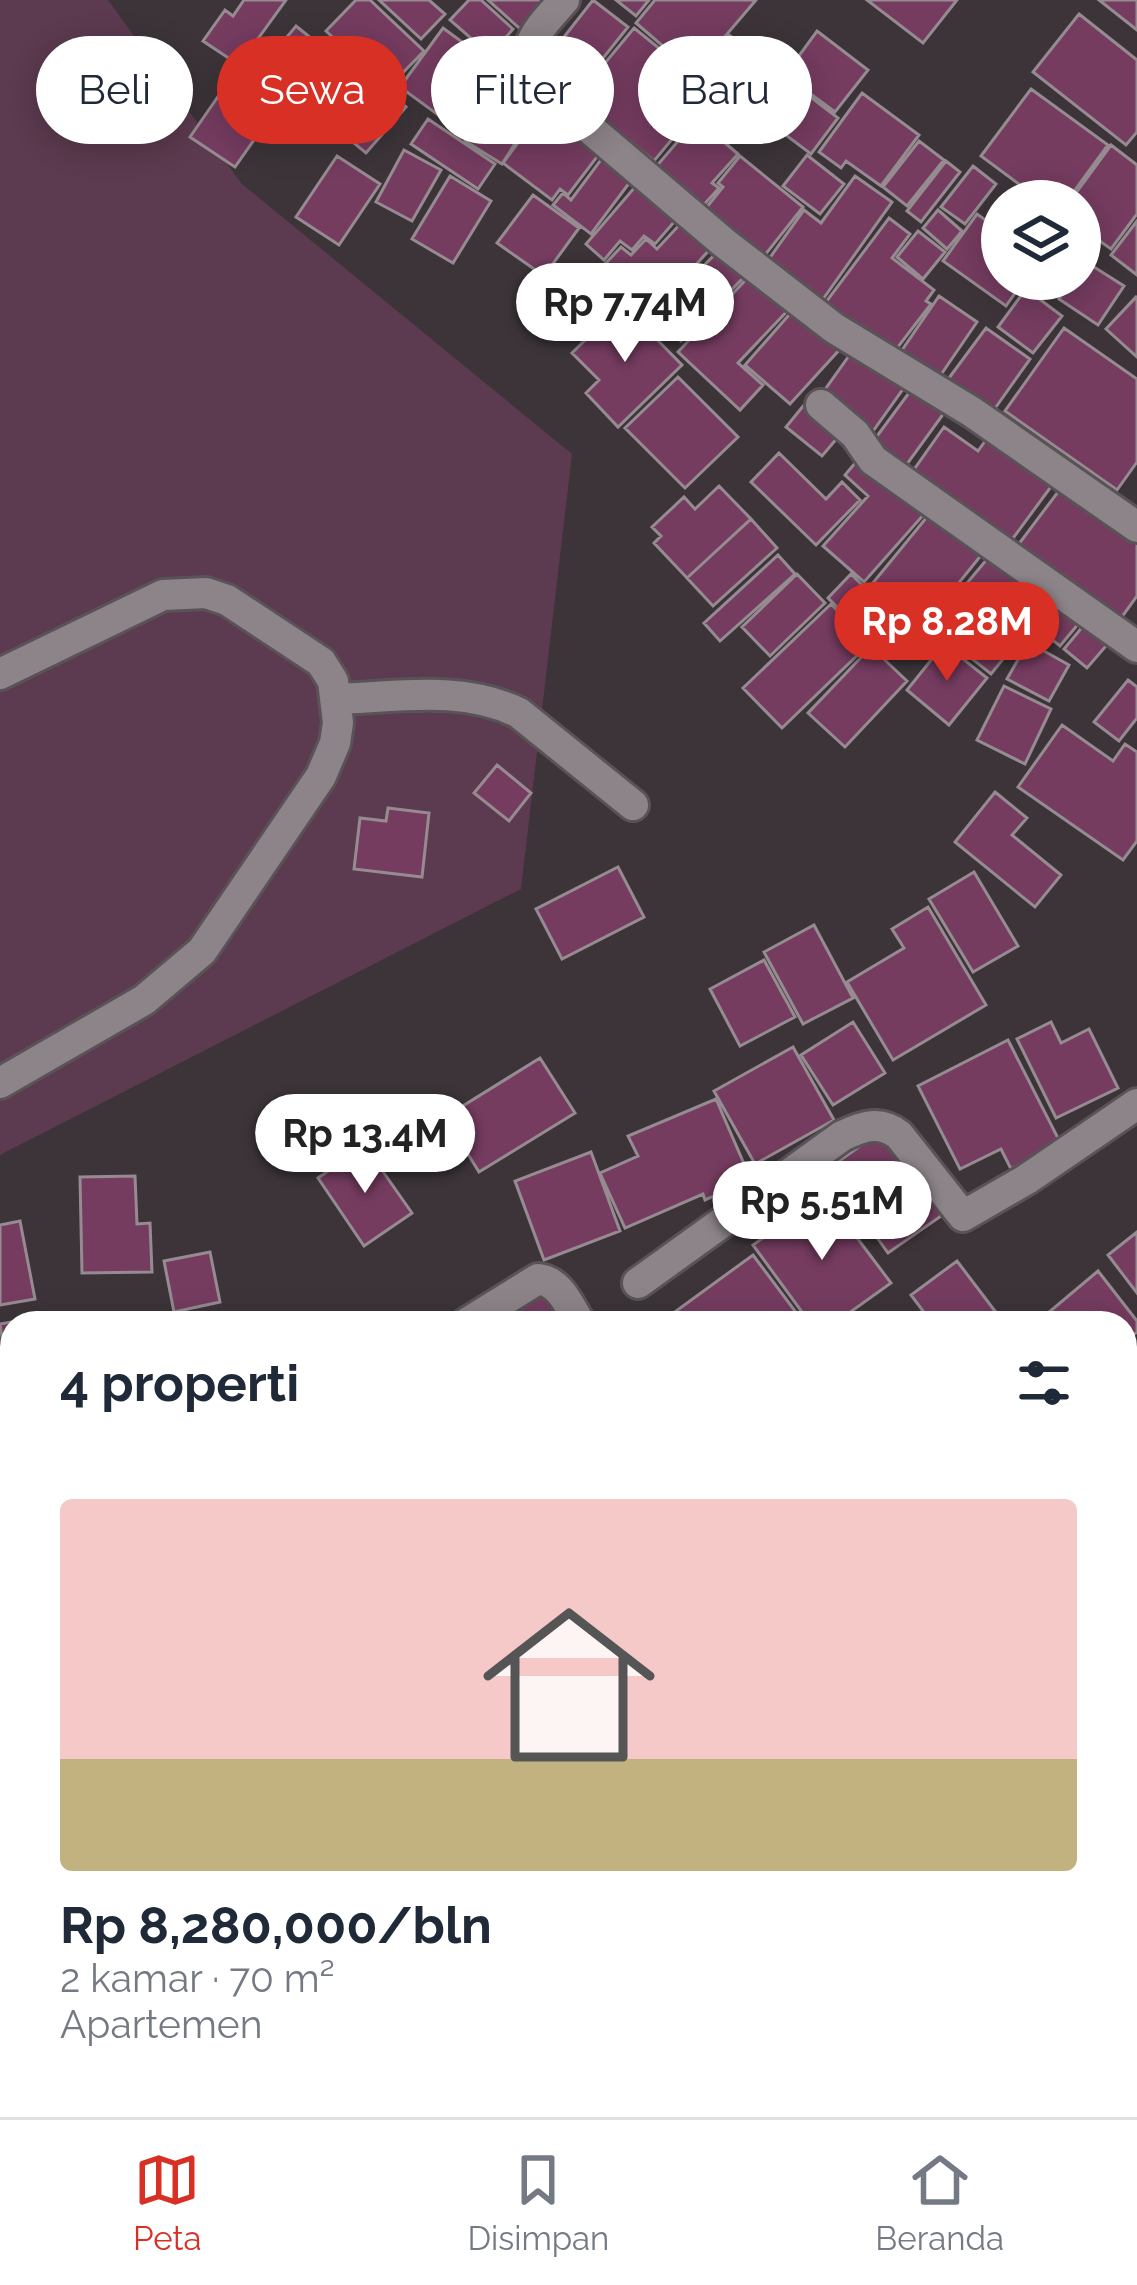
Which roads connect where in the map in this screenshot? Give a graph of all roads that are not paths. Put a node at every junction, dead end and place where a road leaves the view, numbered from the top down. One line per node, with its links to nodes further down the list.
1 (564, 0): 3 (street)
2 (821, 405): 4 (street)
3 (1137, 527)
4 (1137, 646)
5 (0, 674): 6 (street)
6 (337, 699): 7 (street); 8 (street)
7 (633, 805)
8 (0, 1083)
9 (1137, 1104): 10 (street)
10 (638, 1283)
11 (486, 1311): 12 (street)
12 (572, 1311)

